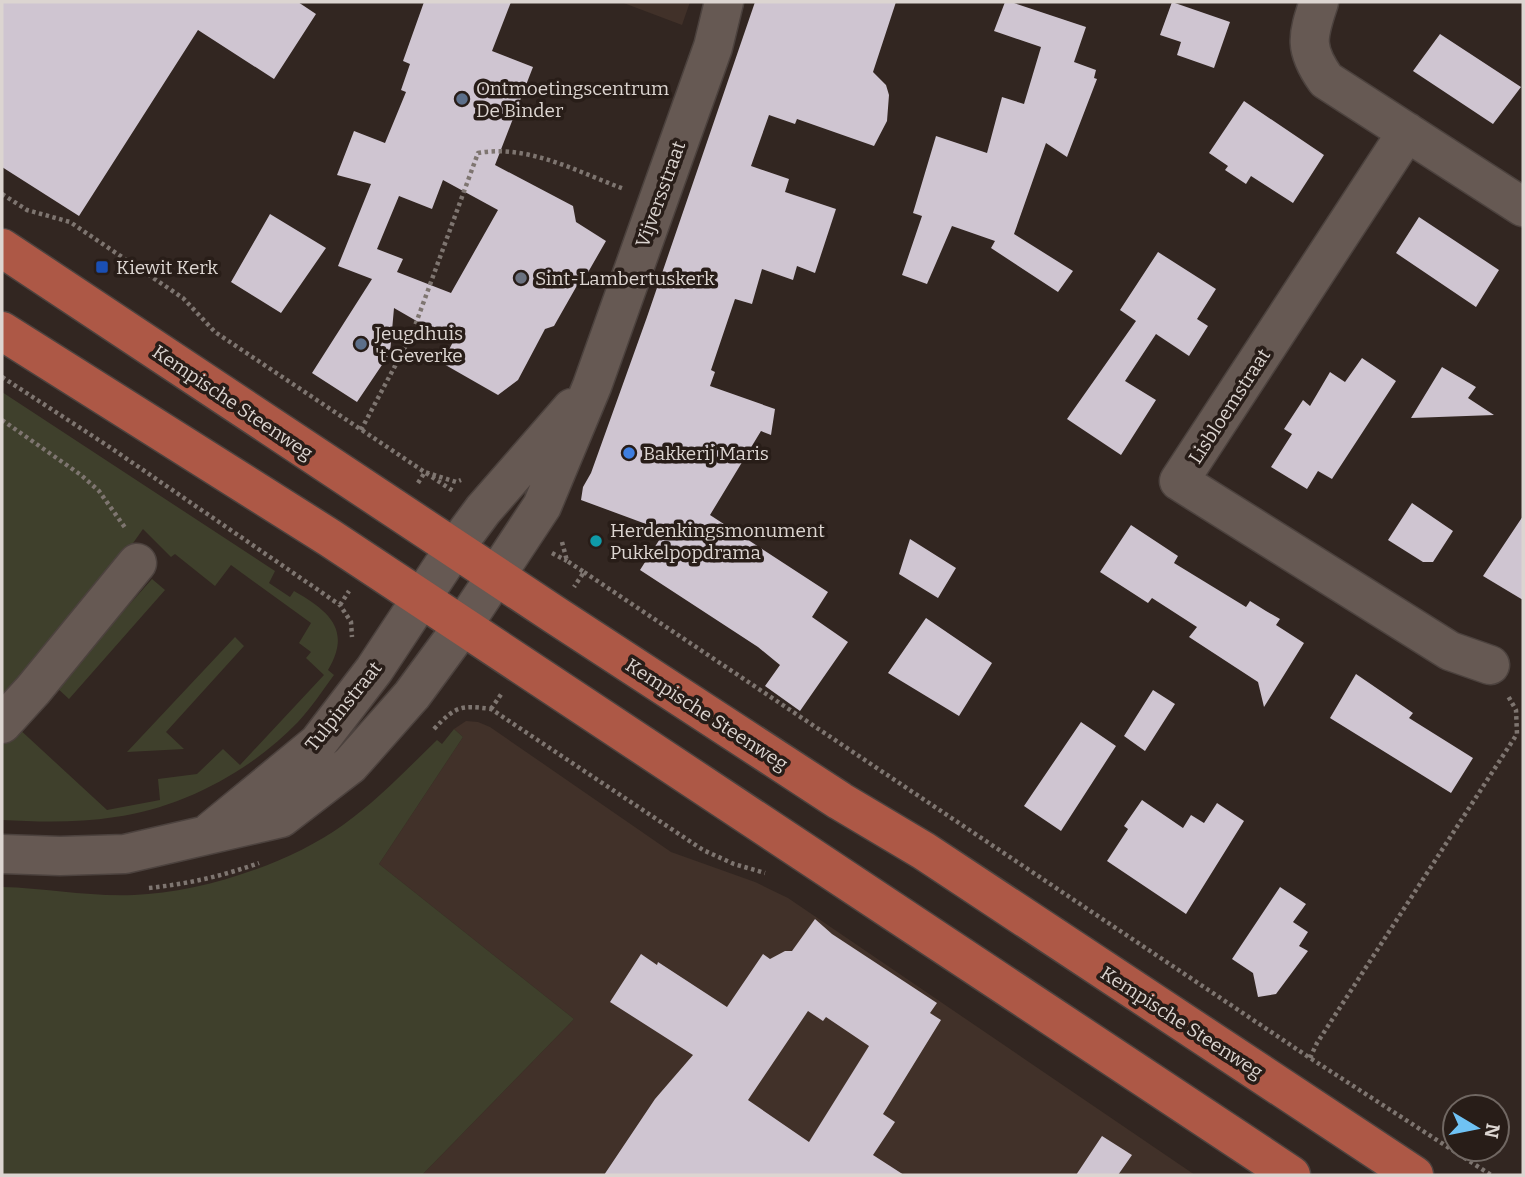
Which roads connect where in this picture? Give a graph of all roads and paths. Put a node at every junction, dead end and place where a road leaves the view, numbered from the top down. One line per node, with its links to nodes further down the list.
1 (724, 2): 5 (street, Vijversstraat)
2 (1319, 2): 3 (street)
3 (1407, 132): 6 (street); 23 (street, Lisbloemstraat)
4 (2, 194): 12 (path)
5 (658, 201): 10 (street, Vijversstraat); 12 (path)
6 (1523, 207)
7 (2, 248): 15 (main road, Kempische Steenweg)
8 (2, 331): 20 (main road)
9 (2, 377): 22 (path)
10 (592, 386): 13 (street, Vijversstraat); 14 (street, Vijversstraat)
11 (2, 419): 17 (path)
12 (361, 430): 13 (path)
13 (483, 510): 15 (street, Vijversstraat)
14 (524, 535): 16 (path); 19 (street, Vijversstraat)
15 (454, 549): 19 (main road, Kempische Steenweg); 20 (street, Tulpinstraat)
16 (567, 561)
17 (138, 563): 25 (street)
18 (584, 572): 29 (path)
19 (496, 575): 21 (street, Vijversstraat); 30 (main road, Kempische Steenweg)
20 (421, 600): 21 (main road); 26 (street, Tulpinstraat)
21 (462, 627): 26 (street, Tulpinstraat); 31 (main road)
22 (352, 642)
23 (1490, 665): 29 (path)
24 (491, 709): 28 (path)
25 (2, 724)
26 (203, 838): 27 (street, Tulpinstraat)
27 (2, 854)
28 (775, 879)
29 (1310, 1058): 30 (path); 33 (path)
30 (1289, 1092): 32 (main road, Kempische Steenweg)
31 (1291, 1175)
32 (1414, 1175)
33 (1491, 1175)

